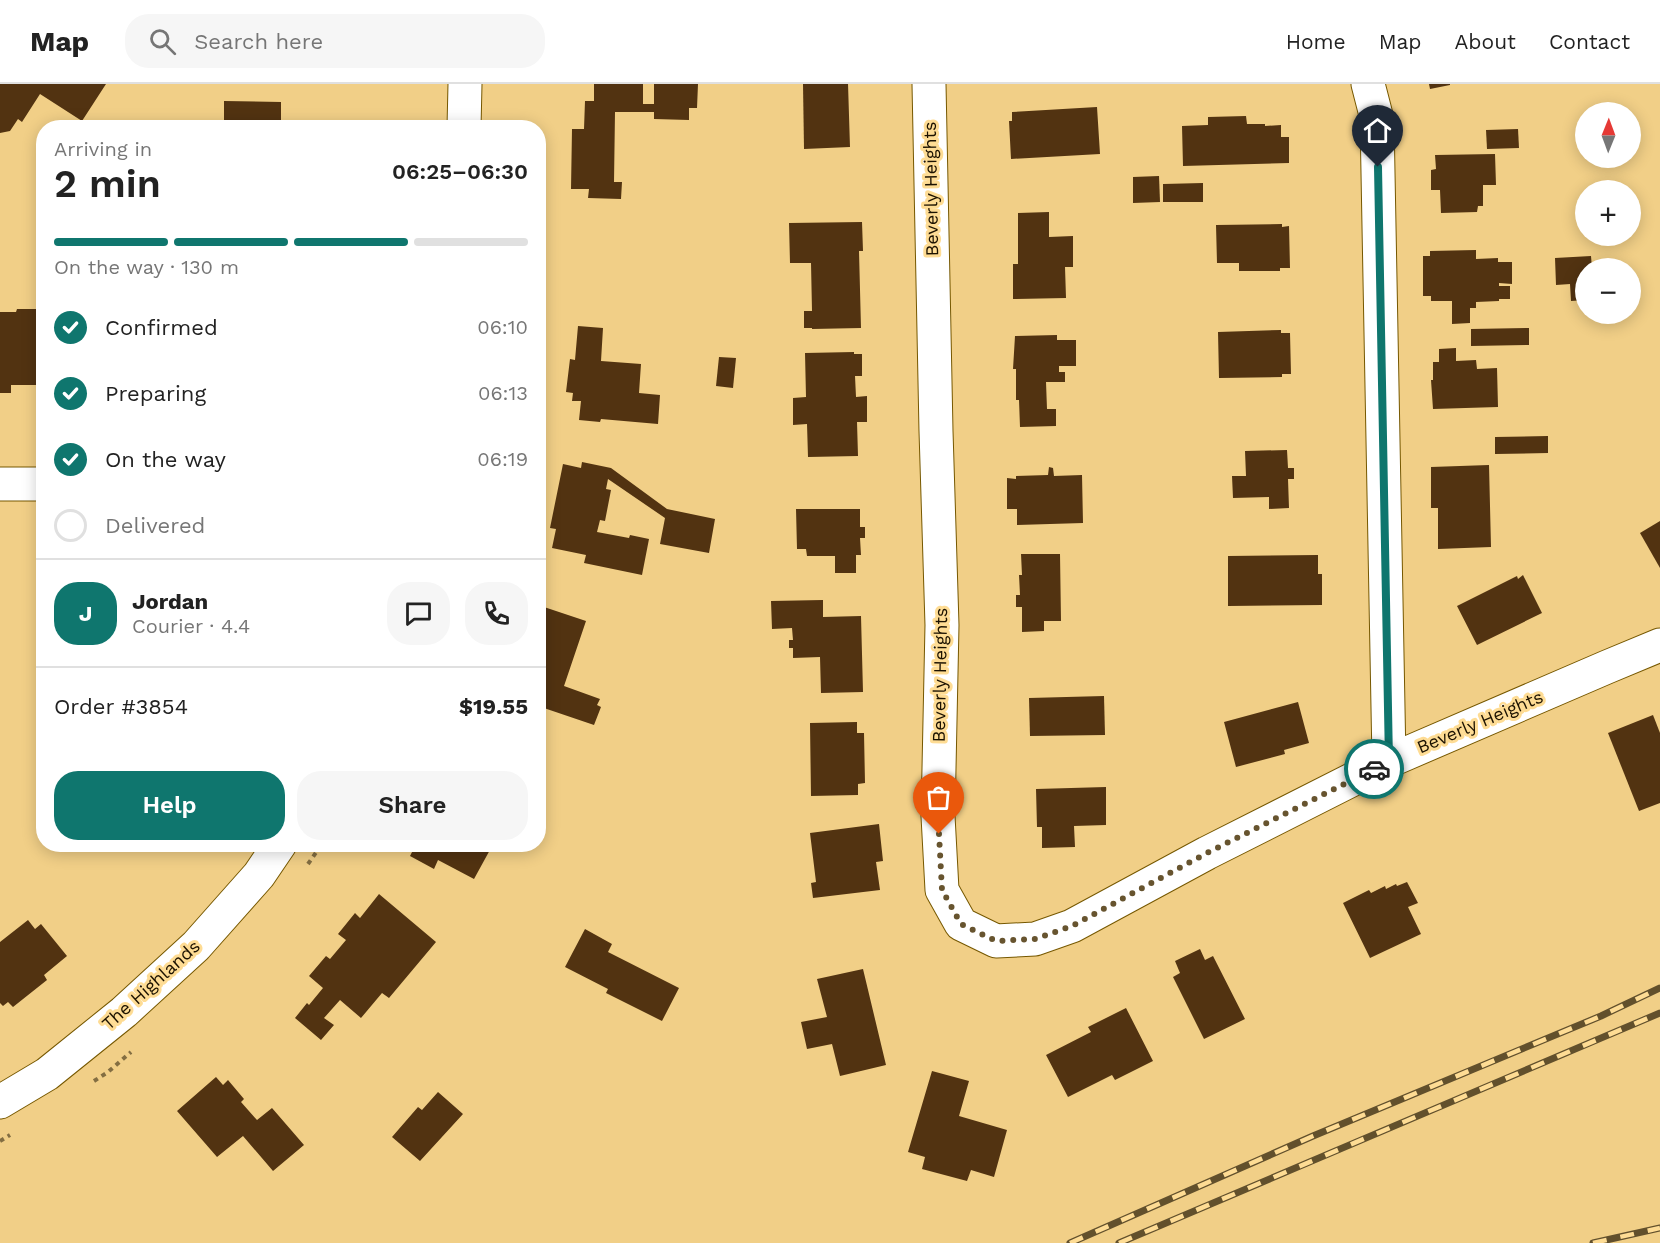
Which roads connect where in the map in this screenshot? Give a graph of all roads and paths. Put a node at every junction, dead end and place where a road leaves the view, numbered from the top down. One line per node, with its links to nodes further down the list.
1 (465, 84): 4 (street)
2 (929, 84): 8 (street, Beverly Heights)
3 (1368, 84): 8 (street)
4 (464, 120)
5 (0, 484): 6 (street)
6 (36, 484)
7 (1660, 645): 8 (street, Beverly Heights)
8 (1389, 762)
9 (275, 852): 10 (street, The Highlands)
10 (0, 1102)

